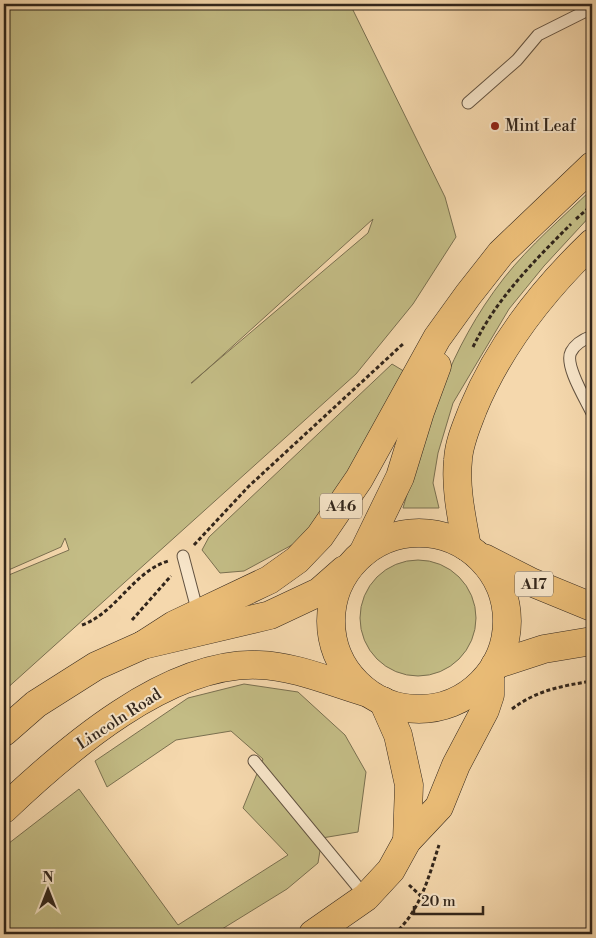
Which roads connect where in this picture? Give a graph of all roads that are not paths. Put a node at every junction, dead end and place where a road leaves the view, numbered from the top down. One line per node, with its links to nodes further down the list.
1 (592, 8): 2 (lane)
2 (468, 103)
3 (592, 166): 5 (highway, A46)
4 (592, 243): 8 (highway)
5 (468, 295): 10 (highway, A46); 12 (highway, A46)
6 (592, 336): 7 (lane)
7 (592, 413)
8 (473, 551): 10 (highway); 11 (highway, A17); 15 (highway)
9 (183, 556): 12 (lane)
10 (359, 557): 14 (highway, A46); 16 (highway)
11 (592, 607)
12 (198, 615): 14 (highway, A46)
13 (592, 641): 15 (highway)
14 (143, 645): 17 (highway, A46)
15 (493, 669): 16 (highway); 20 (highway)
16 (376, 697): 19 (highway, Lincoln Road); 20 (highway)
17 (4, 732)
18 (254, 761): 21 (lane)
19 (4, 809)
20 (407, 841): 21 (highway)
21 (366, 897): 22 (highway)
22 (314, 934)

